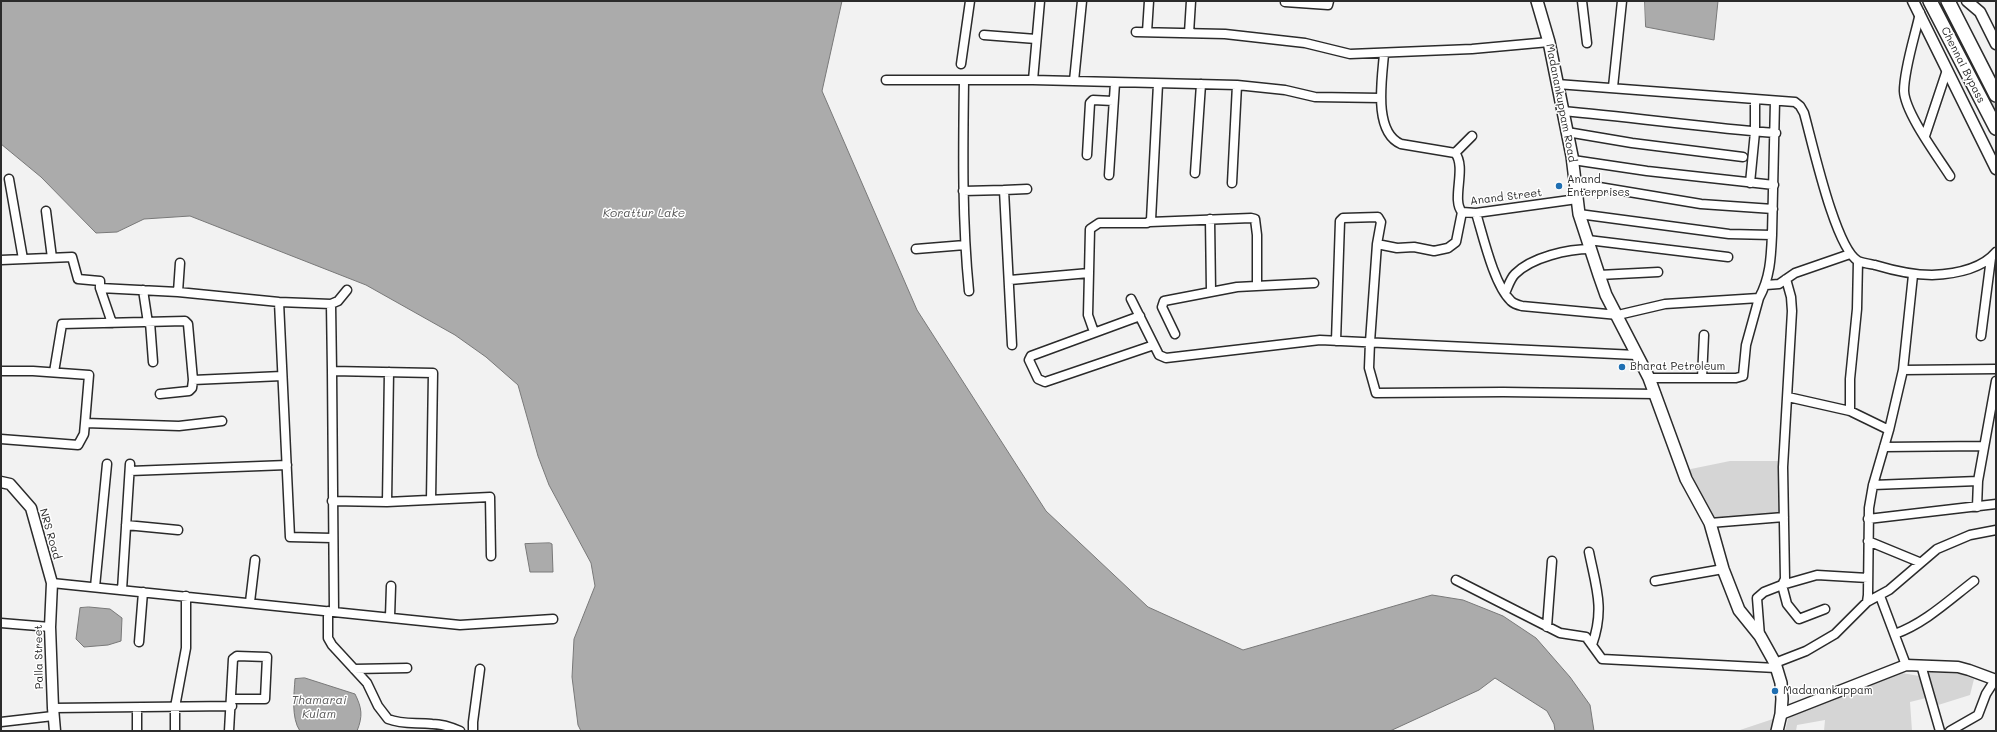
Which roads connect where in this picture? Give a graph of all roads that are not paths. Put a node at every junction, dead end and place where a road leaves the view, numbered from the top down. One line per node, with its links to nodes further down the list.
1 (970, 1): 25 (street)
2 (1040, 1): 20 (street)
3 (1082, 1): 30 (street)
4 (1149, 1): 17 (street)
5 (1191, 1): 18 (street)
6 (1329, 1): 14 (street)
7 (1537, 1): 21 (main road, Madanankuppam Road)
8 (1582, 1): 22 (street)
9 (1622, 1): 36 (street)
10 (1913, 1): 15 (street)
11 (1930, 1): 43 (highway, Chennai Bypass)
12 (1948, 1): 37 (highway, Chennai Bypass)
13 (1967, 1): 23 (street)
14 (1285, 2)
15 (1920, 13): 26 (street); 48 (street)
16 (1136, 32): 17 (street)
17 (1147, 32): 18 (street)
18 (1189, 33): 24 (street)
19 (984, 35): 20 (street)
20 (1036, 39): 28 (street)
21 (1549, 42): 24 (street); 34 (main road, Madanankuppam Road)
22 (1587, 43)
23 (1996, 44)
24 (1384, 54): 38 (street)
25 (961, 64)
26 (1947, 70): 48 (street); 53 (street)
27 (886, 80): 29 (street)
28 (1032, 80): 29 (street); 30 (street)
29 (964, 81): 64 (street)
30 (1074, 81): 31 (street)
31 (1115, 83): 32 (street); 40 (street)
32 (1158, 84): 33 (street); 72 (street)
33 (1201, 84): 35 (street); 54 (street)
34 (1557, 84): 36 (street); 42 (main road, Madanankuppam Road)
35 (1237, 85): 38 (street); 58 (street)
36 (1613, 87): 39 (street)
37 (1996, 95)
38 (1381, 98): 49 (street)
39 (1755, 99): 41 (street); 45 (street)
40 (1113, 101): 50 (street); 55 (street)
41 (1775, 101): 46 (street); 78 (street)
42 (1562, 111): 44 (main road, Madanankuppam Road); 45 (street)
43 (1996, 128)
44 (1567, 132): 51 (street); 52 (main road, Madanankuppam Road)
45 (1755, 132): 46 (street); 60 (street)
46 (1776, 133): 61 (street)
47 (1472, 136): 49 (street)
48 (1925, 136): 56 (street)
49 (1455, 152): 68 (street, Anand Street)
50 (1087, 155)
51 (1743, 157)
52 (1573, 160): 59 (main road, Madanankuppam Road); 60 (street)
53 (1996, 169)
54 (1196, 173)
55 (1109, 175)
56 (1950, 176)
57 (9, 179): 82 (street)
58 (1232, 183)
59 (1575, 183): 65 (main road, Madanankuppam Road); 66 (street)
60 (1750, 183): 61 (street)
61 (1774, 186): 66 (street)
62 (1027, 189): 63 (street)
63 (1004, 190): 64 (street); 91 (street)
64 (963, 191): 76 (street)
65 (1576, 199): 69 (street, Anand Street); 70 (main road, Madanankuppam Road)
66 (1773, 209): 73 (street)
67 (46, 211): 81 (street)
68 (1462, 212): 69 (street, Anand Street); 74 (street)
69 (1476, 213): 101 (street)
70 (1579, 214): 73 (street); 75 (main road, Madanankuppam Road)
71 (1210, 219): 72 (street); 93 (street); 99 (street)
72 (1150, 222): 87 (street)
73 (1772, 235): 94 (street)
74 (1378, 244): 114 (street); 115 (street)
75 (1589, 245): 80 (street); 88 (main road, Madanankuppam Road); 101 (street)
76 (965, 246): 77 (street); 98 (street)
77 (916, 249)
78 (1850, 254): 84 (street); 90 (street)
79 (1994, 255): 89 (street); 113 (street)
80 (1728, 257)
81 (52, 258): 82 (street); 95 (street)
82 (23, 259): 83 (street)
83 (1, 260)
84 (1858, 261): 89 (street); 135 (street)
85 (180, 263): 100 (street)
86 (1658, 272): 88 (street)
87 (1089, 273): 91 (street); 110 (street)
88 (1599, 275): 106 (main road, Madanankuppam Road)
89 (1913, 275): 121 (street)
90 (1786, 279): 94 (street); 133 (street)
91 (1010, 280): 116 (street)
92 (1314, 283): 93 (street)
93 (1257, 285): 99 (street)
94 (1766, 285): 102 (street)
95 (100, 288): 96 (street); 108 (street)
96 (144, 290): 100 (street); 109 (street)
97 (347, 290): 105 (street)
98 (969, 291)
99 (1212, 291): 111 (street)
100 (178, 292): 104 (street)
101 (1505, 293): 106 (street)
102 (1759, 298): 106 (street); 128 (street)
103 (1131, 299): 107 (street)
104 (279, 302): 105 (street); 126 (street)
105 (331, 304): 123 (street)
106 (1618, 315): 118 (main road, Madanankuppam Road)
107 (1140, 316): 110 (street); 117 (street)
108 (112, 323): 109 (street); 124 (street)
109 (149, 323): 119 (street); 129 (street)
110 (1094, 332): 117 (street)
111 (1175, 334)
112 (1704, 335): 128 (street)
113 (1981, 336)
114 (1336, 341): 115 (street); 117 (street)
115 (1370, 342): 118 (street); 132 (street)
116 (1012, 345)
117 (1154, 345)
118 (1636, 355): 127 (main road, Madanankuppam Road)
119 (153, 362)
120 (1996, 369): 121 (street)
121 (1903, 370): 138 (street)
122 (1, 371): 124 (street)
123 (332, 371): 125 (street); 148 (street)
124 (54, 372): 137 (street)
125 (389, 372): 147 (street); 149 (street)
126 (282, 376): 129 (street); 143 (street)
127 (1649, 378): 128 (street); 132 (main road, Madanankuppam Road)
128 (1702, 378)
129 (193, 380): 131 (street)
130 (1996, 381): 134 (street)
131 (160, 394)
132 (1656, 394): 154 (main road, Madanankuppam Road)
133 (1788, 397): 135 (street); 152 (street)
134 (1994, 407): 140 (street)
135 (1850, 411): 138 (street)
136 (222, 421): 137 (street)
137 (85, 423): 139 (street)
138 (1889, 430): 141 (street)
139 (1, 439)
140 (1984, 446): 141 (street); 144 (street)
141 (1884, 447): 146 (street)
142 (107, 464): 173 (street)
143 (287, 465): 155 (street); 158 (street)
144 (1978, 481): 146 (street); 151 (street)
145 (1, 482): 170 (street, NRS Road)
146 (1873, 485): 153 (street)
147 (431, 500): 149 (street); 161 (street)
148 (332, 501): 149 (street); 158 (street)
149 (387, 502)
150 (1996, 504): 151 (street)
151 (1977, 506): 153 (street)
152 (1784, 517): 154 (street); 171 (street)
153 (1868, 519): 159 (street)
154 (1710, 522): 165 (main road, Madanankuppam Road)
155 (126, 525): 156 (street); 174 (street)
156 (178, 530)
157 (1996, 530): 164 (street)
158 (332, 538): 181 (street)
159 (1868, 542): 164 (street); 166 (street)
160 (1589, 552): 190 (street)
161 (491, 556)
162 (255, 560): 178 (street)
163 (1552, 561): 186 (street)
164 (1919, 562): 177 (street)
165 (1723, 568): 168 (street); 188 (main road, Madanankuppam Road)
166 (1868, 578): 171 (street); 179 (street)
167 (1456, 580): 186 (street)
168 (1655, 580)
169 (1974, 582): 187 (street)
170 (52, 583): 173 (street); 185 (street, Palla Street)
171 (1782, 585): 180 (street); 188 (street)
172 (391, 586): 182 (street)
173 (95, 587): 174 (street)
174 (122, 590): 175 (street)
175 (143, 592): 176 (street); 189 (street)
176 (186, 596): 178 (street); 199 (street)
177 (1880, 596): 179 (street); 187 (street)
178 (250, 602): 181 (street)
179 (1867, 602): 191 (street)
180 (1825, 609)
181 (331, 611): 182 (street); 195 (street)
182 (390, 617): 183 (street)
183 (553, 619)
184 (1, 623): 185 (street)
185 (50, 627): 201 (street, Palla Street)
186 (1548, 627): 190 (street)
187 (1895, 634): 193 (street)
188 (1760, 636): 191 (main road, Madanankuppam Road)
189 (139, 642)
190 (1592, 644): 191 (street)
191 (1776, 665): 202 (main road, Madanankuppam Road)
192 (1921, 665): 193 (street); 197 (street); 212 (street)
193 (1906, 666): 202 (street)
194 (407, 668): 195 (street)
195 (354, 669): 204 (street)
196 (480, 669): 210 (street)
197 (1996, 680): 213 (street)
198 (232, 702): 198 (street); 199 (street); 208 (street)
199 (175, 707): 200 (street); 207 (street)
200 (137, 708): 201 (street); 206 (street)
201 (53, 712): 203 (street); 205 (street, Palla Street)
202 (1781, 714): 211 (main road, Madanankuppam Road)
203 (1, 722)
204 (408, 727): 209 (street)
205 (56, 731)
206 (137, 731)
207 (175, 731)
208 (229, 731)
209 (460, 731)
210 (473, 731)
211 (1777, 731)
212 (1940, 731)
213 (1950, 731)

